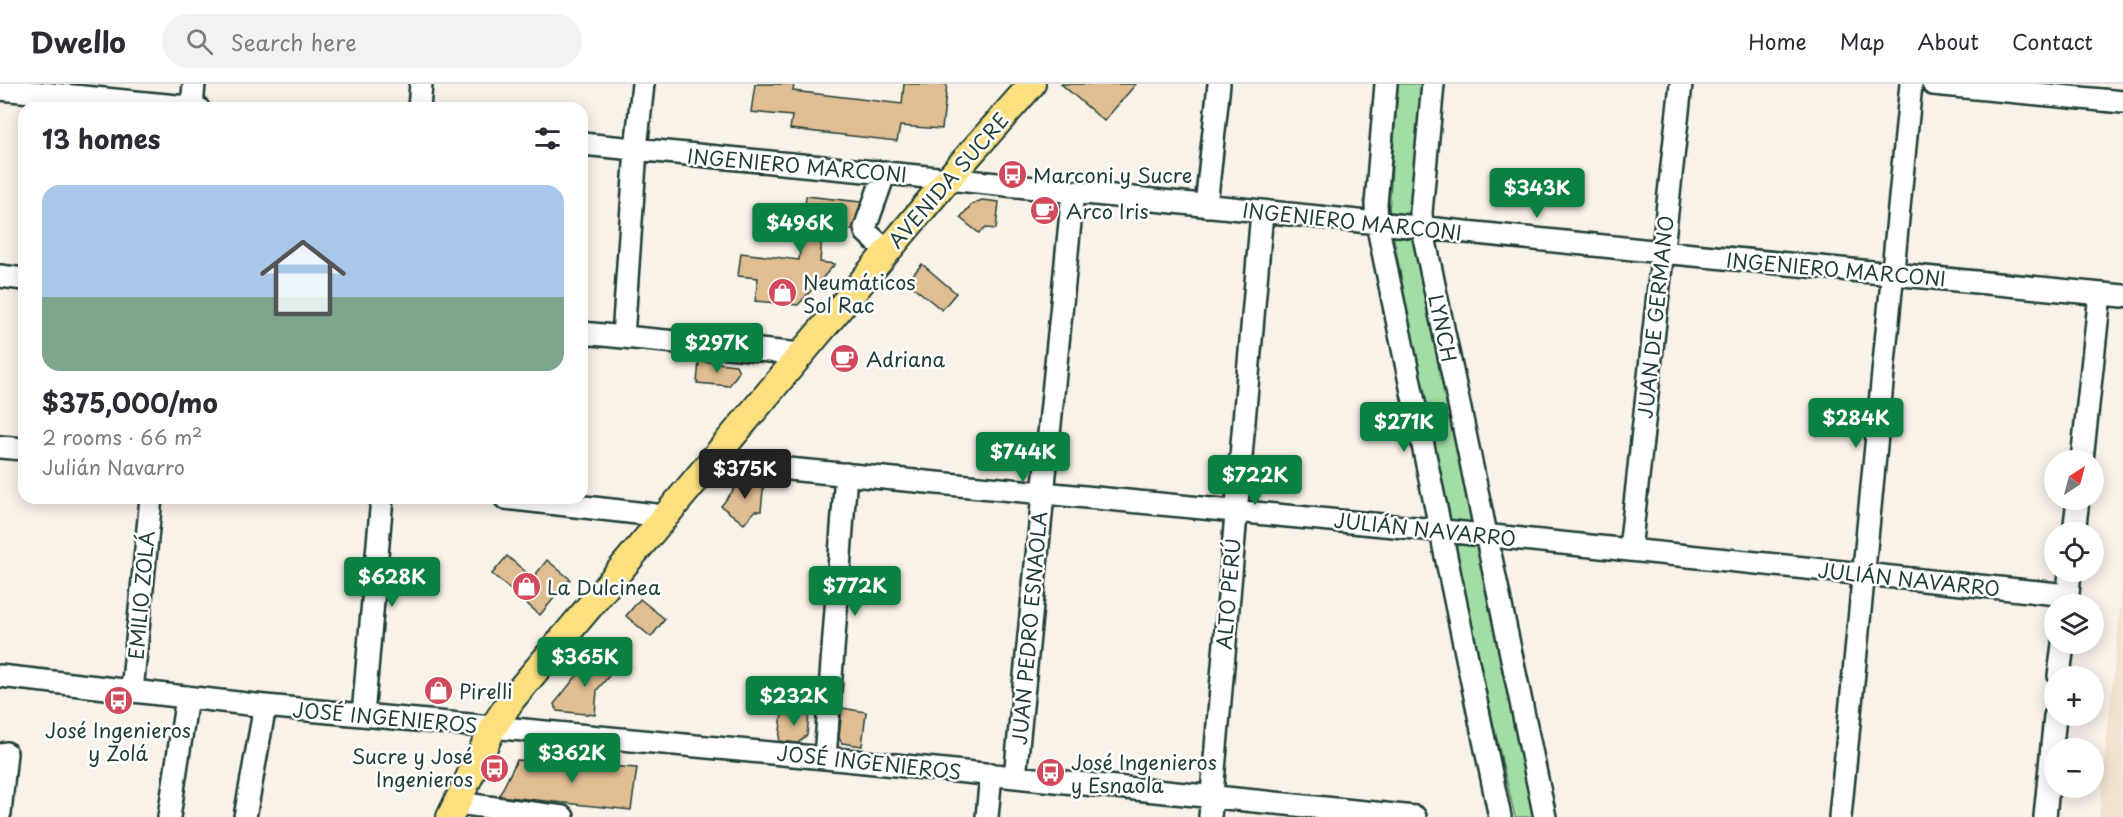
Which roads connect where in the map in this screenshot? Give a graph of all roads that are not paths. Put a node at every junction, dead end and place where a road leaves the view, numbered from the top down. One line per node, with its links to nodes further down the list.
1 (194, 84): 13 (street)
2 (421, 84): 14 (street)
3 (643, 84): 17 (street)
4 (1032, 84): 19 (main road, AVENIDA SUCRE)
5 (1219, 84): 21 (street)
6 (1386, 84): 23 (street)
7 (1433, 84): 24 (street, LYNCH)
8 (1680, 84): 26 (street, JUAN DE GERMANO)
9 (1911, 84): 27 (street)
10 (1933, 84): 15 (street)
11 (0, 89): 12 (street)
12 (131, 102)
13 (192, 102)
14 (420, 102)
15 (2123, 102)
16 (588, 145): 17 (street, INGENIERO MARCONI)
17 (636, 149): 18 (street, INGENIERO MARCONI); 33 (street)
18 (885, 172): 19 (street, INGENIERO MARCONI); 25 (street)
19 (948, 178): 20 (street, INGENIERO MARCONI); 25 (main road, AVENIDA SUCRE)
20 (1072, 192): 21 (street, INGENIERO MARCONI); 40 (street, JUAN PEDRO ESNAOLA)
21 (1206, 206): 22 (street, INGENIERO MARCONI)
22 (1262, 212): 23 (street, INGENIERO MARCONI); 44 (street, ALTO PERÚ)
23 (1377, 223): 24 (street, INGENIERO MARCONI); 46 (street)
24 (1422, 227): 26 (street, INGENIERO MARCONI); 47 (street, LYNCH)
25 (887, 251): 34 (main road, AVENIDA SUCRE)
26 (1662, 252): 27 (street, INGENIERO MARCONI); 48 (street, JUAN DE GERMANO)
27 (1893, 274): 30 (street, INGENIERO MARCONI); 49 (street)
28 (0, 276): 29 (street)
29 (18, 278)
30 (2100, 294): 31 (street, INGENIERO MARCONI); 37 (street)
31 (2123, 296)
32 (588, 334): 33 (street)
33 (623, 337): 34 (street)
34 (801, 354): 38 (main road, AVENIDA SUCRE)
35 (0, 447): 36 (street)
36 (18, 448)
37 (2083, 450)
38 (711, 459): 39 (street, JULIÁN NAVARRO); 45 (main road, AVENIDA SUCRE)
39 (846, 474): 40 (street, JULIÁN NAVARRO); 59 (street)
40 (1042, 492): 44 (street, JULIÁN NAVARRO); 61 (street, JUAN PEDRO ESNAOLA)
41 (150, 504): 52 (street, EMILIO ZOLÁ)
42 (381, 504): 55 (street)
43 (558, 504): 45 (street)
44 (1235, 511): 46 (street, JULIÁN NAVARRO); 62 (street, ALTO PERÚ)
45 (664, 516): 56 (main road, AVENIDA SUCRE)
46 (1440, 531): 47 (street, JULIÁN NAVARRO); 70 (street)
47 (1486, 535): 48 (street, JULIÁN NAVARRO); 71 (street, LYNCH)
48 (1630, 550): 49 (street, JULIÁN NAVARRO)
49 (1864, 574): 50 (street, JULIÁN NAVARRO); 72 (street)
50 (2044, 597)
51 (0, 676): 52 (street, JOSÉ INGENIEROS)
52 (132, 691): 53 (street, JOSÉ INGENIEROS)
53 (187, 697): 54 (street, JOSÉ INGENIEROS); 65 (street)
54 (265, 706): 55 (street, JOSÉ INGENIEROS); 66 (street)
55 (363, 716): 56 (street, JOSÉ INGENIEROS)
56 (494, 726): 59 (street, JOSÉ INGENIEROS); 63 (main road, AVENIDA SUCRE)
57 (2054, 726): 73 (street)
58 (6, 753): 64 (street)
59 (825, 758): 60 (street, JOSÉ INGENIEROS)
60 (991, 774): 61 (street, JOSÉ INGENIEROS); 68 (street)
61 (1015, 777): 62 (street, JOSÉ INGENIEROS)
62 (1210, 807): 69 (street, JOSÉ INGENIEROS)
63 (453, 810): 67 (street)
64 (0, 813)
65 (169, 817)
66 (245, 817)
67 (563, 817)
68 (987, 817)
69 (1415, 817)
70 (1500, 817)
71 (1545, 817)
72 (1840, 817)
73 (2045, 817)

